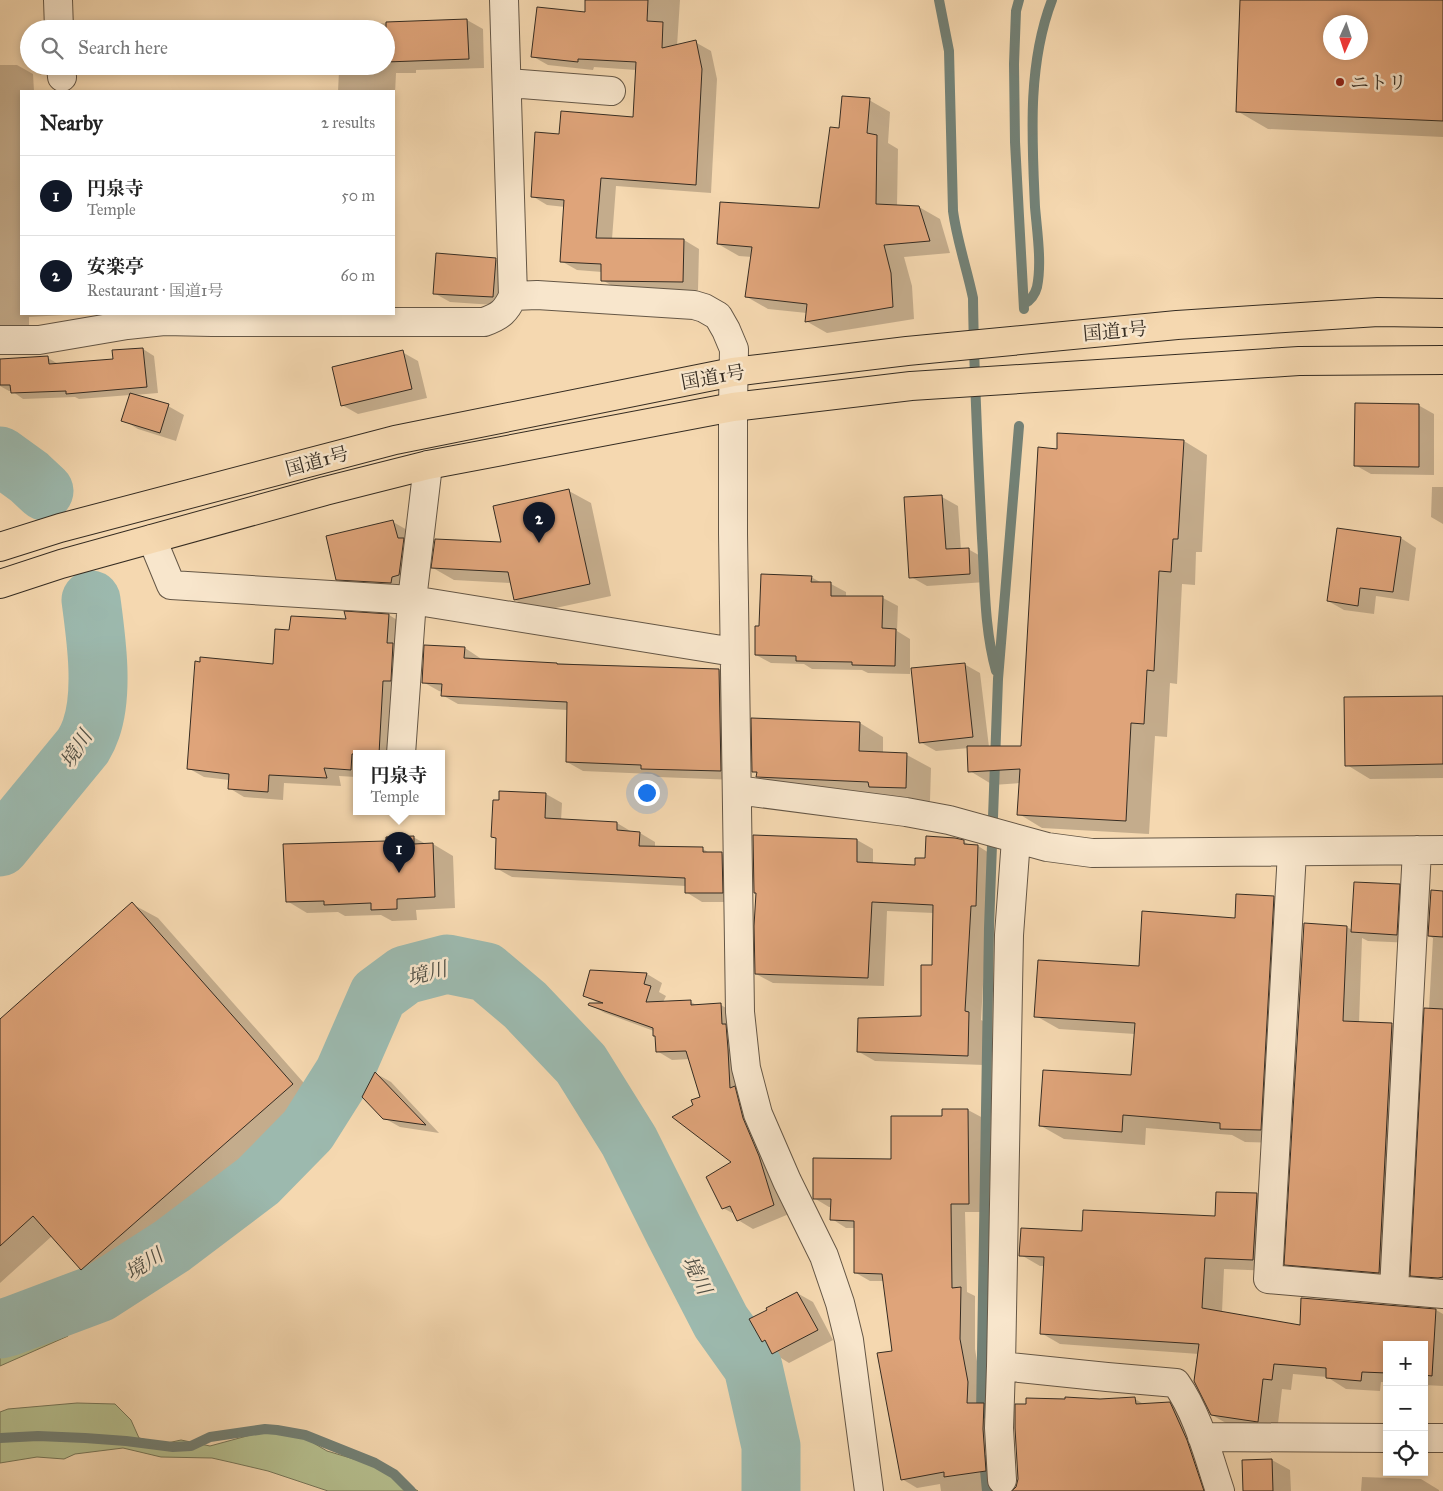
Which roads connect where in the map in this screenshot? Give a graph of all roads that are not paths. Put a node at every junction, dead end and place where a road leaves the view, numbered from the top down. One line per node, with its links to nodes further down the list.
1 (58, 0): 3 (street)
2 (504, 0): 4 (street)
3 (59, 20)
4 (508, 83): 5 (street); 6 (street)
5 (611, 91)
6 (513, 296): 9 (street); 12 (street)
7 (1443, 313): 12 (highway, 国道1号)
8 (164, 317): 9 (street); 10 (street)
9 (240, 318)
10 (0, 340)
11 (1443, 360): 13 (highway, 国道1号)
12 (733, 372): 13 (street); 16 (highway, 国道1号)
13 (732, 407): 14 (highway, 国道1号); 19 (street)
14 (428, 465): 15 (highway, 国道1号); 18 (street)
15 (152, 539): 17 (highway, 国道1号); 18 (street)
16 (0, 547)
17 (0, 584)
18 (412, 600): 19 (street); 20 (street)
19 (734, 652): 21 (street)
20 (401, 750)
21 (737, 790): 22 (street); 33 (street)
22 (1013, 838): 24 (street); 27 (street)
23 (1430, 850): 24 (street); 25 (street)
24 (1292, 852): 25 (street)
25 (1394, 1289): 26 (street)
26 (1443, 1294)
27 (1001, 1366): 28 (street); 32 (street)
28 (1202, 1437): 29 (street); 34 (street)
29 (1383, 1438)
30 (1428, 1438): 31 (street)
31 (1443, 1438)
32 (1002, 1480)
33 (868, 1491)
34 (1220, 1491)

